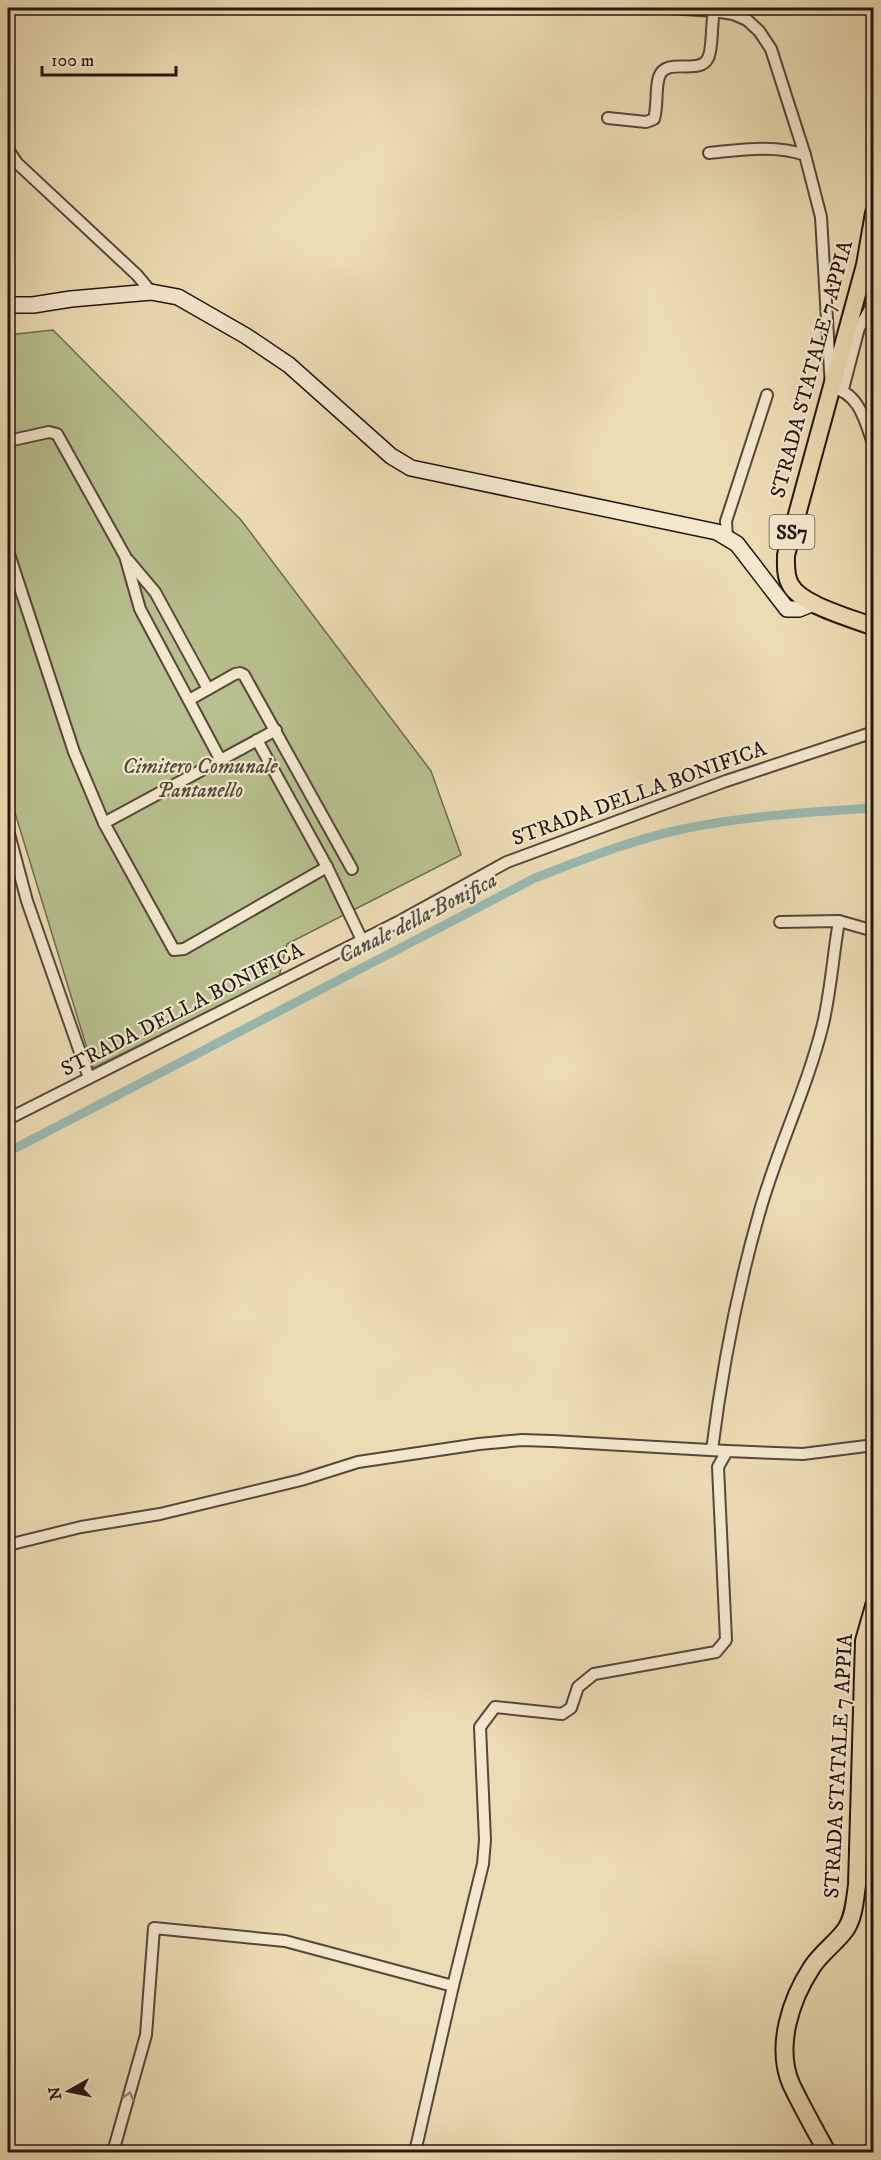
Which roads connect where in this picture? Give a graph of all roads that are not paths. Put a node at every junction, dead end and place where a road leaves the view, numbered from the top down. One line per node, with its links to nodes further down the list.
1 (669, 8): 2 (street)
2 (714, 11): 5 (street); 8 (street)
3 (8, 60): 4 (street)
4 (8, 97)
5 (608, 118)
6 (8, 146): 10 (street)
7 (709, 153): 8 (street)
8 (805, 155): 13 (street)
9 (873, 213): 13 (main road, STRADA STATALE 7 APPIA / SS7)
10 (151, 292): 12 (main road); 17 (main road)
11 (873, 302): 13 (street)
12 (8, 305)
13 (837, 388): 16 (street); 20 (main road, STRADA STATALE 7 APPIA / SS7)
14 (767, 395): 17 (street)
15 (8, 441): 19 (street)
16 (873, 447)
17 (727, 537): 20 (main road)
18 (8, 551): 28 (street)
19 (124, 556): 22 (street); 23 (street)
20 (814, 603): 21 (main road, STRADA STATALE 7 APPIA / SS7)
21 (873, 627)
22 (208, 689): 23 (street); 24 (street)
23 (189, 700): 27 (street)
24 (276, 730): 26 (street); 31 (street)
25 (873, 732): 35 (street, STRADA DELLA BONIFICA)
26 (257, 740): 27 (street); 30 (street)
27 (220, 759): 28 (street)
28 (104, 823): 30 (street)
29 (8, 830): 36 (street)
30 (327, 867): 35 (street)
31 (352, 869)
32 (839, 921): 33 (street); 34 (street); 39 (street)
33 (780, 922)
34 (873, 931)
35 (362, 940): 36 (street, STRADA DELLA BONIFICA)
36 (89, 1078): 37 (street, STRADA DELLA BONIFICA)
37 (8, 1119)
38 (873, 1445): 40 (street)
39 (712, 1450): 40 (street); 41 (street)
40 (728, 1451): 43 (street)
41 (8, 1545)
42 (873, 1606): 46 (main road, STRADA STATALE 7 APPIA)
43 (453, 1986): 44 (street, one-way to 43); 45 (street)
44 (113, 2152)
45 (415, 2152)
46 (827, 2152)

